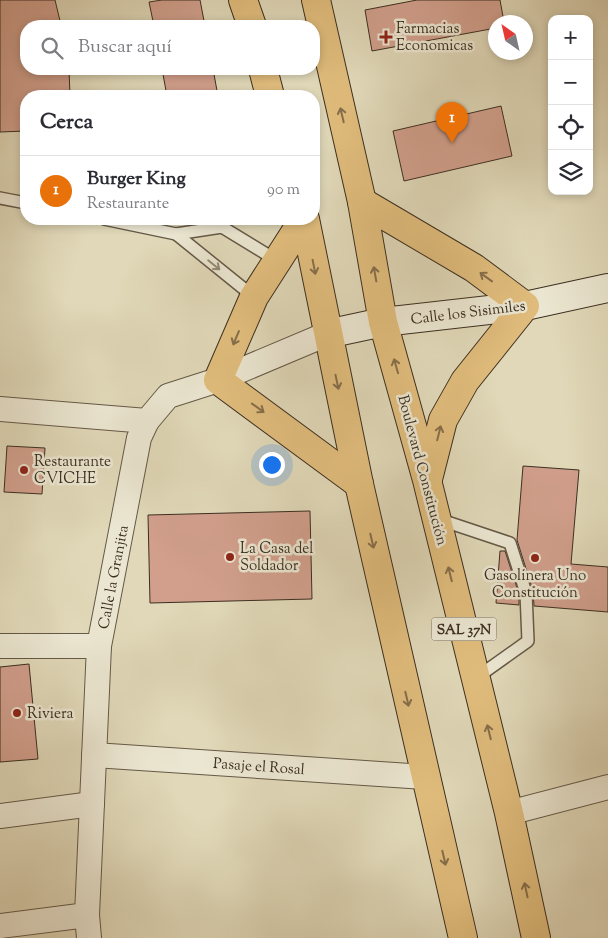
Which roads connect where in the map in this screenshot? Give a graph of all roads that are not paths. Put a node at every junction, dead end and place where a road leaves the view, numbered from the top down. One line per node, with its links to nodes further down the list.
1 (244, 0): 4 (highway)
2 (252, 0): 5 (highway)
3 (316, 0): 10 (highway, Boulevard Constitución / SAL 37N, one-way to 3)
4 (251, 20)
5 (253, 20)
6 (265, 75): 7 (highway)
7 (268, 90)
8 (0, 198): 9 (lane)
9 (20, 202)
10 (362, 202): 18 (highway, one-way to 10); 19 (highway, Boulevard Constitución / SAL 37N, one-way to 10)
11 (133, 225): 14 (lane)
12 (300, 225): 15 (highway)
13 (305, 225): 20 (highway, one-way to 20)
14 (176, 234): 15 (lane); 17 (lane, one-way to 17)
15 (276, 260): 17 (highway)
16 (608, 288): 18 (main road, Calle los Sisimiles)
17 (254, 298): 21 (highway, one-way to 21)
18 (525, 306): 19 (main road, Calle los Sisimiles); 24 (highway, one-way to 18)
19 (383, 322): 20 (main road, Calle los Sisimiles); 24 (highway, Boulevard Constitución / SAL 37N, one-way to 19)
20 (327, 334): 21 (street, Calle la Granjita); 25 (highway, one-way to 25)
21 (218, 380): 23 (street, Calle la Granjita); 25 (highway, one-way to 25)
22 (0, 409): 23 (street)
23 (147, 421): 28 (street, Calle la Granjita)
24 (427, 480): 26 (highway, Boulevard Constitución / SAL 37N)
25 (359, 484): 31 (highway, one-way to 31)
26 (437, 519): 29 (highway, Boulevard Constitución / SAL 37N, one-way to 26); 29 (lane)
27 (0, 646): 28 (street)
28 (99, 646): 30 (street, Calle la Granjita)
29 (476, 678): 34 (highway, Boulevard Constitución / SAL 37N, one-way to 29)
30 (94, 755): 31 (street, Pasaje el Rosal); 33 (street, Calle la Granjita)
31 (425, 777): 38 (highway, one-way to 38)
32 (608, 787): 34 (street)
33 (92, 804): 35 (street); 37 (street, Calle la Granjita)
34 (509, 813): 39 (highway, Boulevard Constitución / SAL 37N, one-way to 34)
35 (0, 816)
36 (0, 926): 37 (street)
37 (88, 926)
38 (463, 938)
39 (536, 938)

